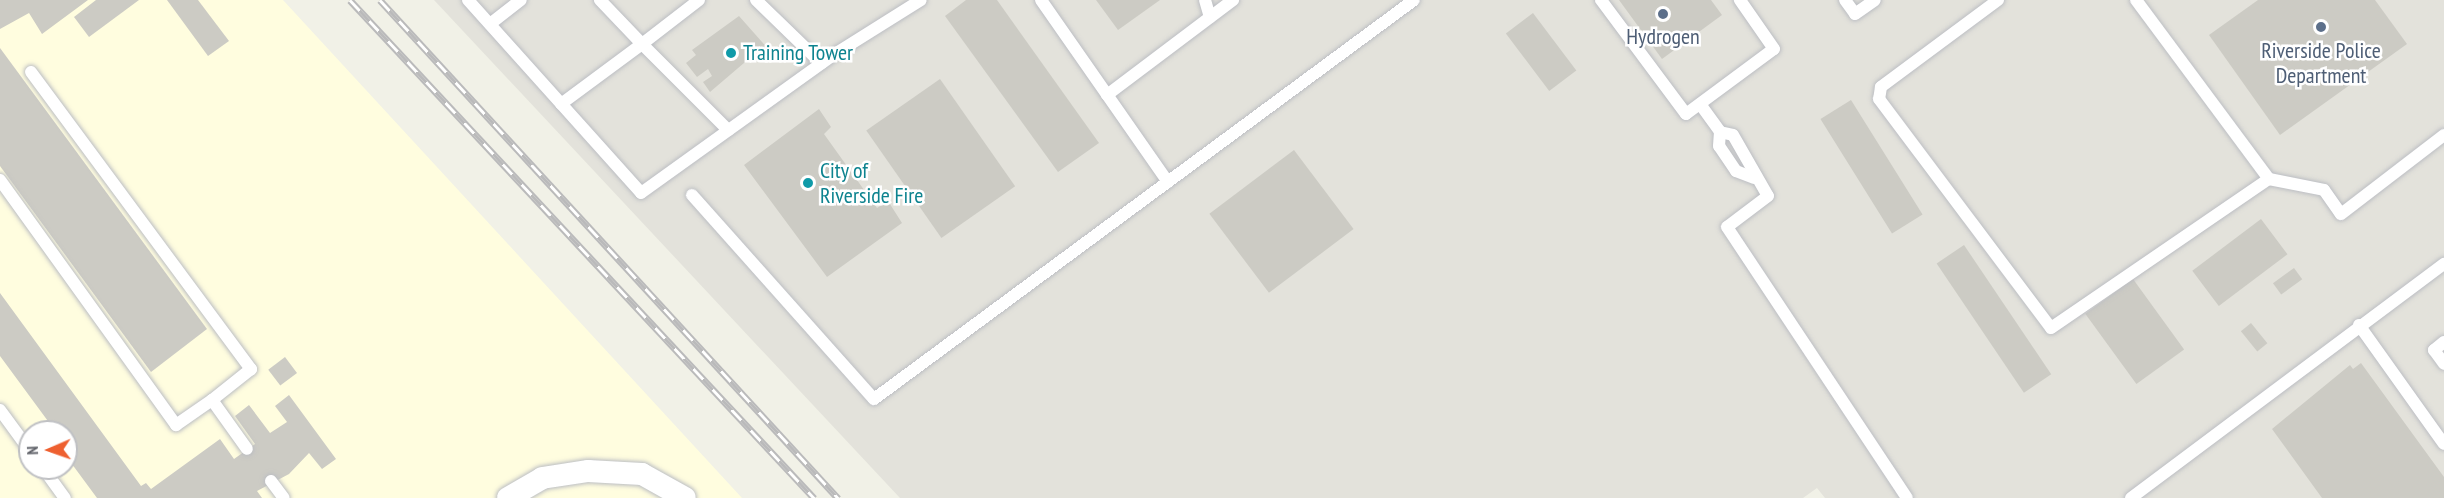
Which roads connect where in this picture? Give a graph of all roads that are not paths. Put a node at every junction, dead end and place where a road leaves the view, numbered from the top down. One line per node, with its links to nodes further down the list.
1 (468, 0): 18 (lane)
2 (521, 0): 18 (lane)
3 (600, 0): 19 (lane)
4 (699, 0): 19 (lane)
5 (756, 0): 20 (lane)
6 (921, 0): 20 (lane)
7 (1041, 0): 22 (lane)
8 (1205, 0): 17 (lane)
9 (1233, 0): 17 (lane)
10 (1414, 0): 29 (lane)
11 (1601, 0): 24 (lane)
12 (1740, 0): 24 (lane)
13 (1845, 0): 14 (lane)
14 (1875, 0)
15 (1998, 0): 27 (lane)
16 (2136, 0): 27 (lane)
17 (1210, 17): 22 (lane)
18 (490, 24): 23 (lane)
19 (642, 44): 23 (lane); 25 (lane)
20 (821, 63): 25 (lane)
21 (31, 72): 35 (lane)
22 (1107, 95): 29 (lane)
23 (561, 104): 25 (lane)
24 (1700, 104): 46 (lane)
25 (728, 130)
26 (2444, 135): 27 (lane)
27 (2269, 179)
28 (0, 180): 35 (lane)
29 (1168, 182): 30 (lane)
30 (692, 195)
31 (2444, 264): 32 (lane)
32 (2359, 325): 38 (lane); 47 (lane)
33 (2444, 342): 34 (lane)
34 (2444, 364)
35 (212, 400): 39 (lane)
36 (0, 410): 37 (lane)
37 (18, 435)
38 (2444, 444)
39 (247, 449)
40 (52, 480): 42 (lane)
41 (271, 481): 43 (lane)
42 (65, 498)
43 (284, 498)
44 (508, 498): 45 (street)
45 (685, 498)
46 (1907, 498)
47 (2131, 498)

